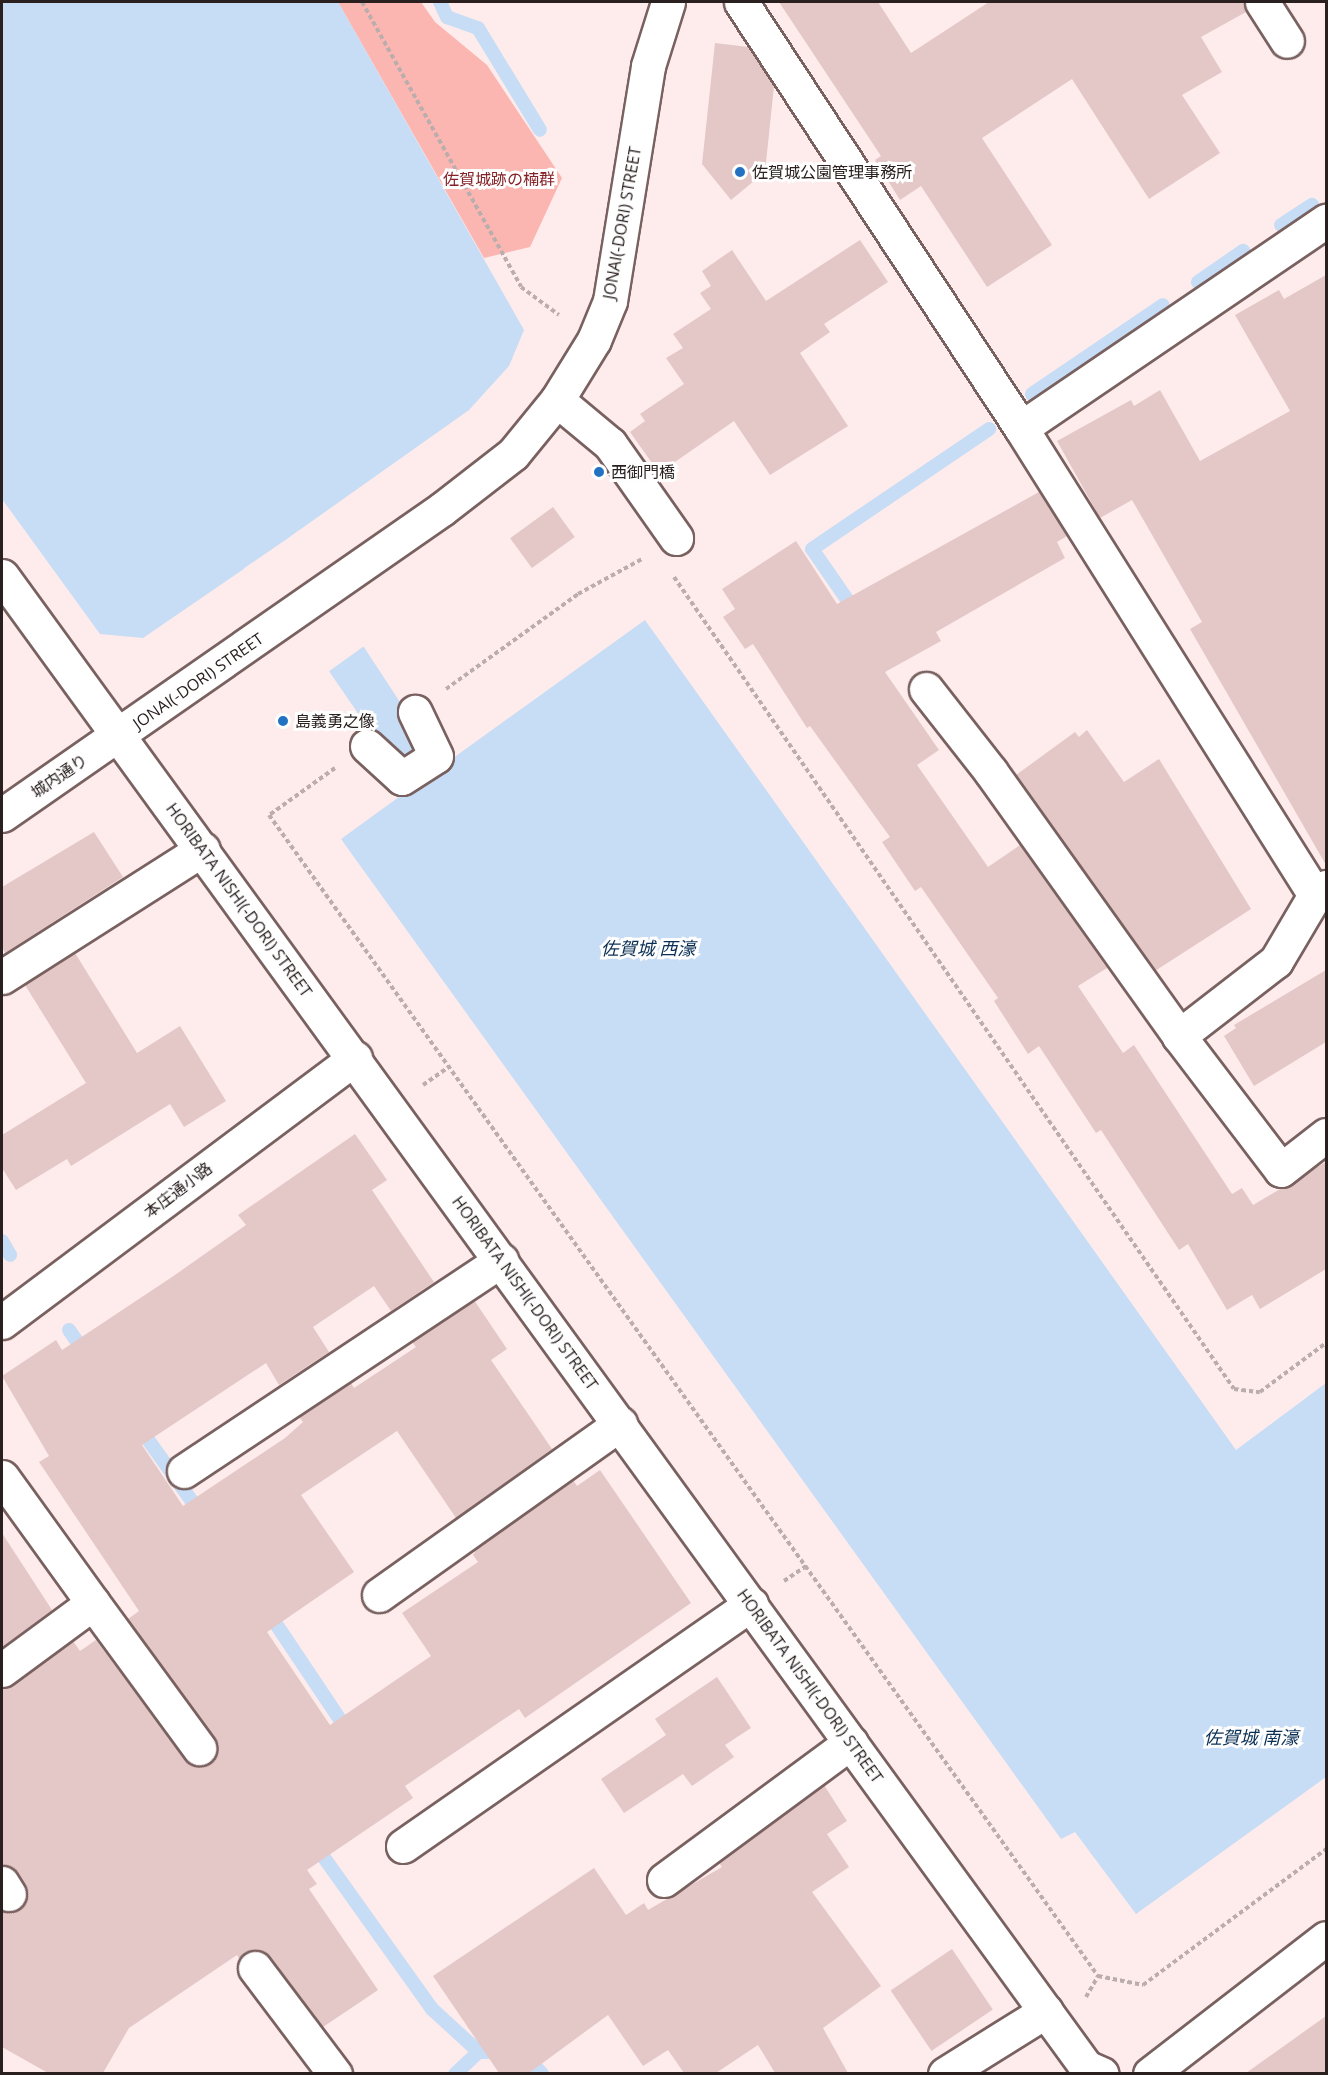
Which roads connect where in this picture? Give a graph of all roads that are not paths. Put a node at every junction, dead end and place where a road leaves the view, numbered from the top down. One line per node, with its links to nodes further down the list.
1 (668, 2): 6 (street, JONAI(-DORI) STREET)
2 (741, 2): 7 (street)
3 (1262, 2): 4 (street)
4 (1287, 41)
5 (1326, 221): 7 (street)
6 (557, 400): 8 (street); 12 (street, JONAI(-DORI) STREET)
7 (1021, 428): 16 (street)
8 (676, 538)
9 (2, 576): 12 (street, HORIBATA NISHI(-DORI) STREET)
10 (926, 689): 18 (street)
11 (415, 712): 13 (street)
12 (116, 738): 14 (street, 城内通り); 15 (street, HORIBATA NISHI(-DORI) STREET)
13 (367, 746)
14 (2, 815)
15 (203, 849): 17 (street); 19 (street, HORIBATA NISHI(-DORI) STREET)
16 (1321, 891): 18 (street)
17 (2, 977)
18 (1179, 1036): 20 (street)
19 (355, 1058): 21 (street, HORIBATA NISHI(-DORI) STREET); 22 (street, 本庄通小路)
20 (1326, 1135)
21 (501, 1260): 23 (street, HORIBATA NISHI(-DORI) STREET); 24 (street)
22 (2, 1322)
23 (620, 1424): 26 (street); 28 (street, HORIBATA NISHI(-DORI) STREET)
24 (184, 1471)
25 (2, 1477): 27 (street)
26 (378, 1595)
27 (93, 1603): 29 (street); 31 (street)
28 (751, 1604): 30 (street, HORIBATA NISHI(-DORI) STREET); 32 (street)
29 (2, 1670)
30 (851, 1742): 33 (street); 36 (street, HORIBATA NISHI(-DORI) STREET)
31 (199, 1748)
32 (403, 1846)
33 (664, 1880)
34 (1326, 1938): 40 (street)
35 (255, 1968): 37 (street)
36 (1046, 2011): 38 (street); 39 (street, HORIBATA NISHI(-DORI) STREET)
37 (335, 2073)
38 (945, 2073)
39 (1102, 2073)
40 (1150, 2073)

